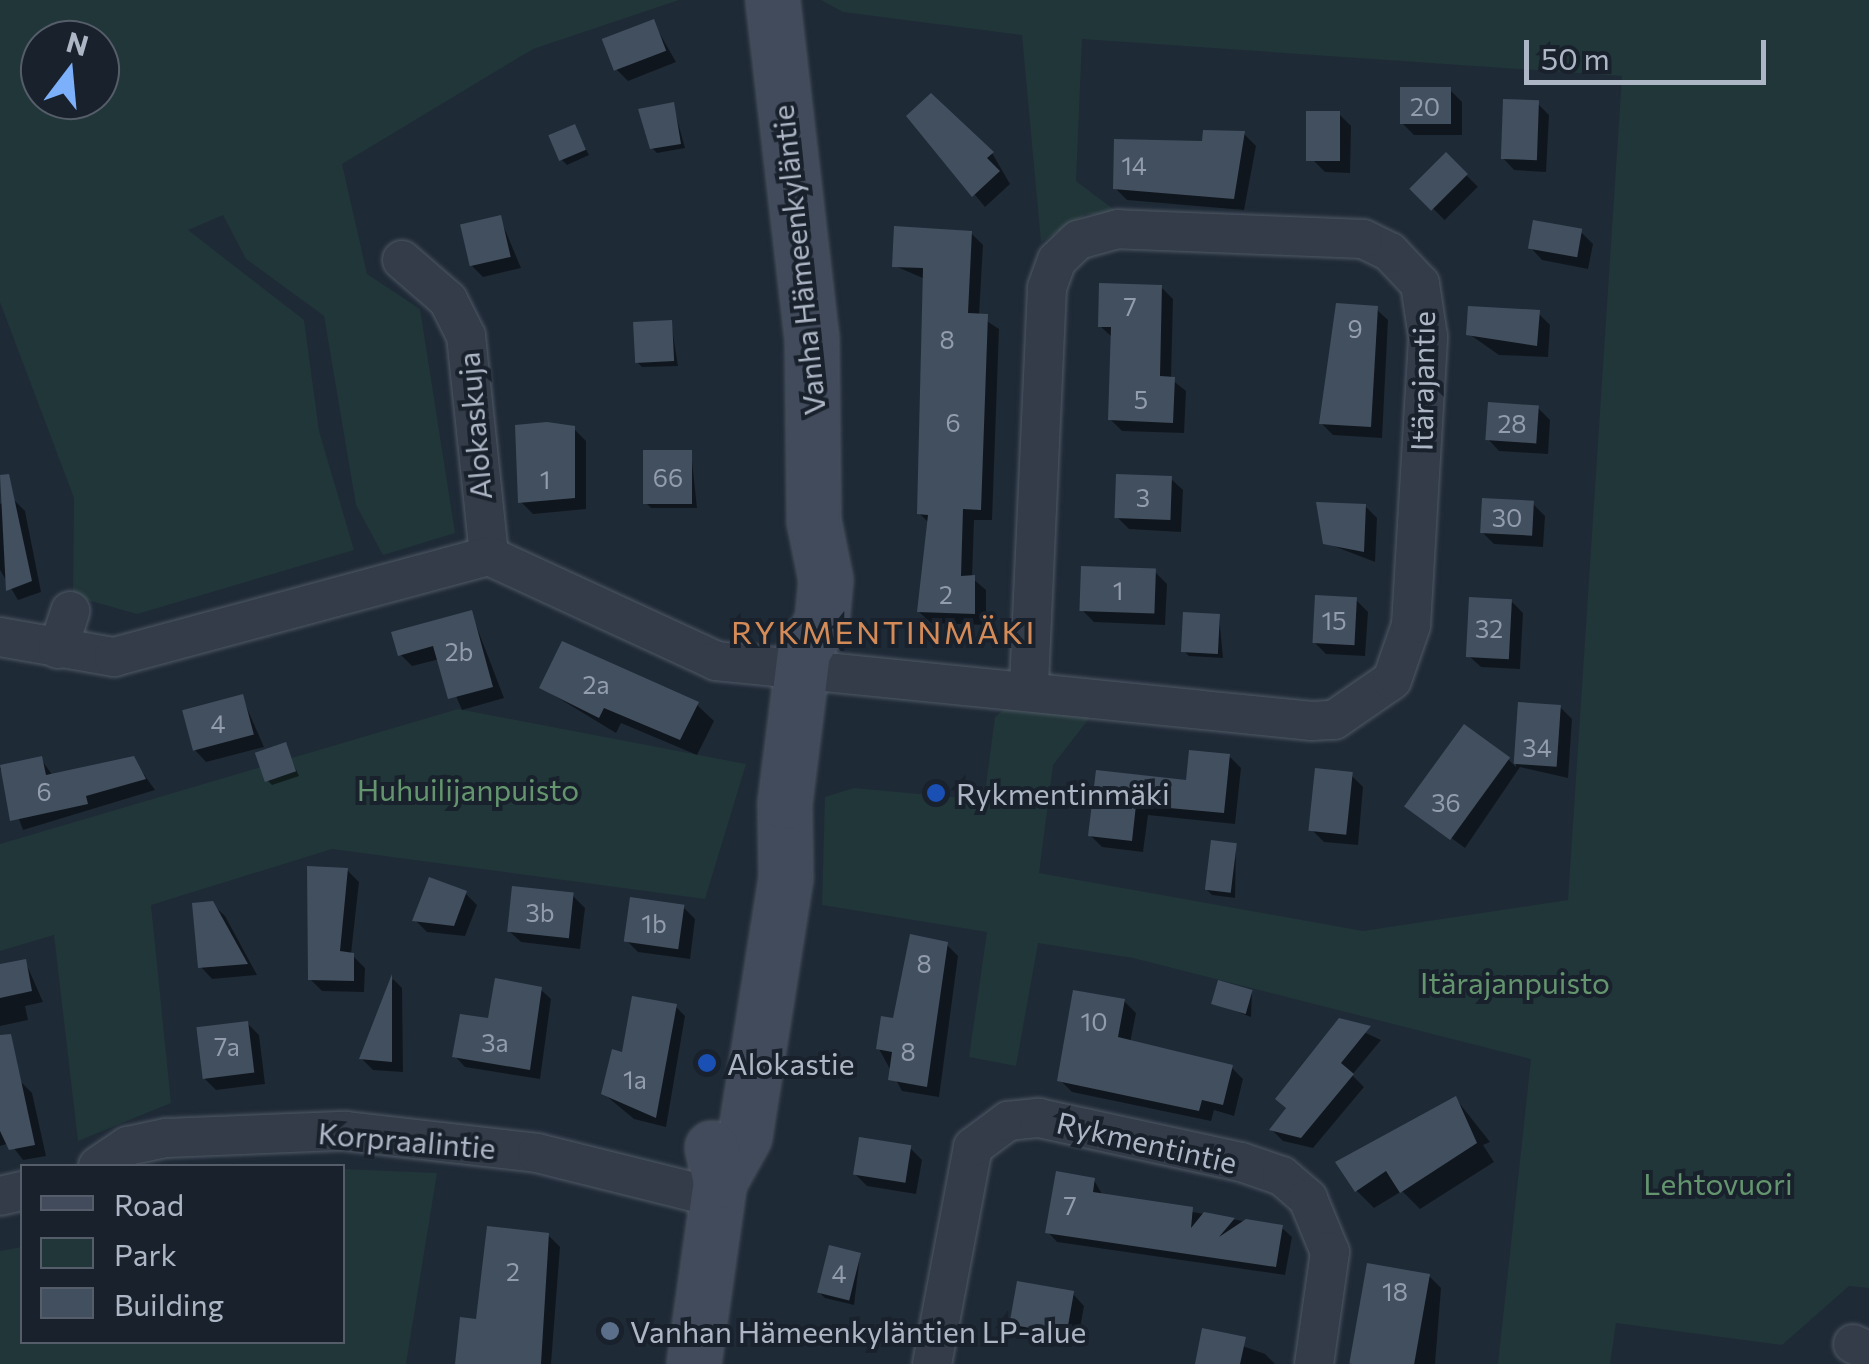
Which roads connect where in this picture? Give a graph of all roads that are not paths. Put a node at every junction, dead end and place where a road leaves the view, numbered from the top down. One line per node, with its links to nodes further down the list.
1 (773, 0): 7 (street, Vanha Hämeenkyläntie)
2 (402, 260): 3 (street, Alokaskuja)
3 (489, 556): 6 (street); 7 (street)
4 (70, 611): 6 (street)
5 (0, 637): 6 (street)
6 (58, 649)
7 (803, 660): 8 (street, Itärajantie); 10 (street, Vanha Hämeenkyläntie)
8 (1029, 691): 8 (street, Itärajantie)
9 (101, 1164): 10 (street, Korpraalintie)
10 (719, 1190): 11 (street, Vanha Hämeenkyläntie)
11 (694, 1364)
12 (932, 1364): 13 (street, Rykmentintie)
13 (1314, 1364)

